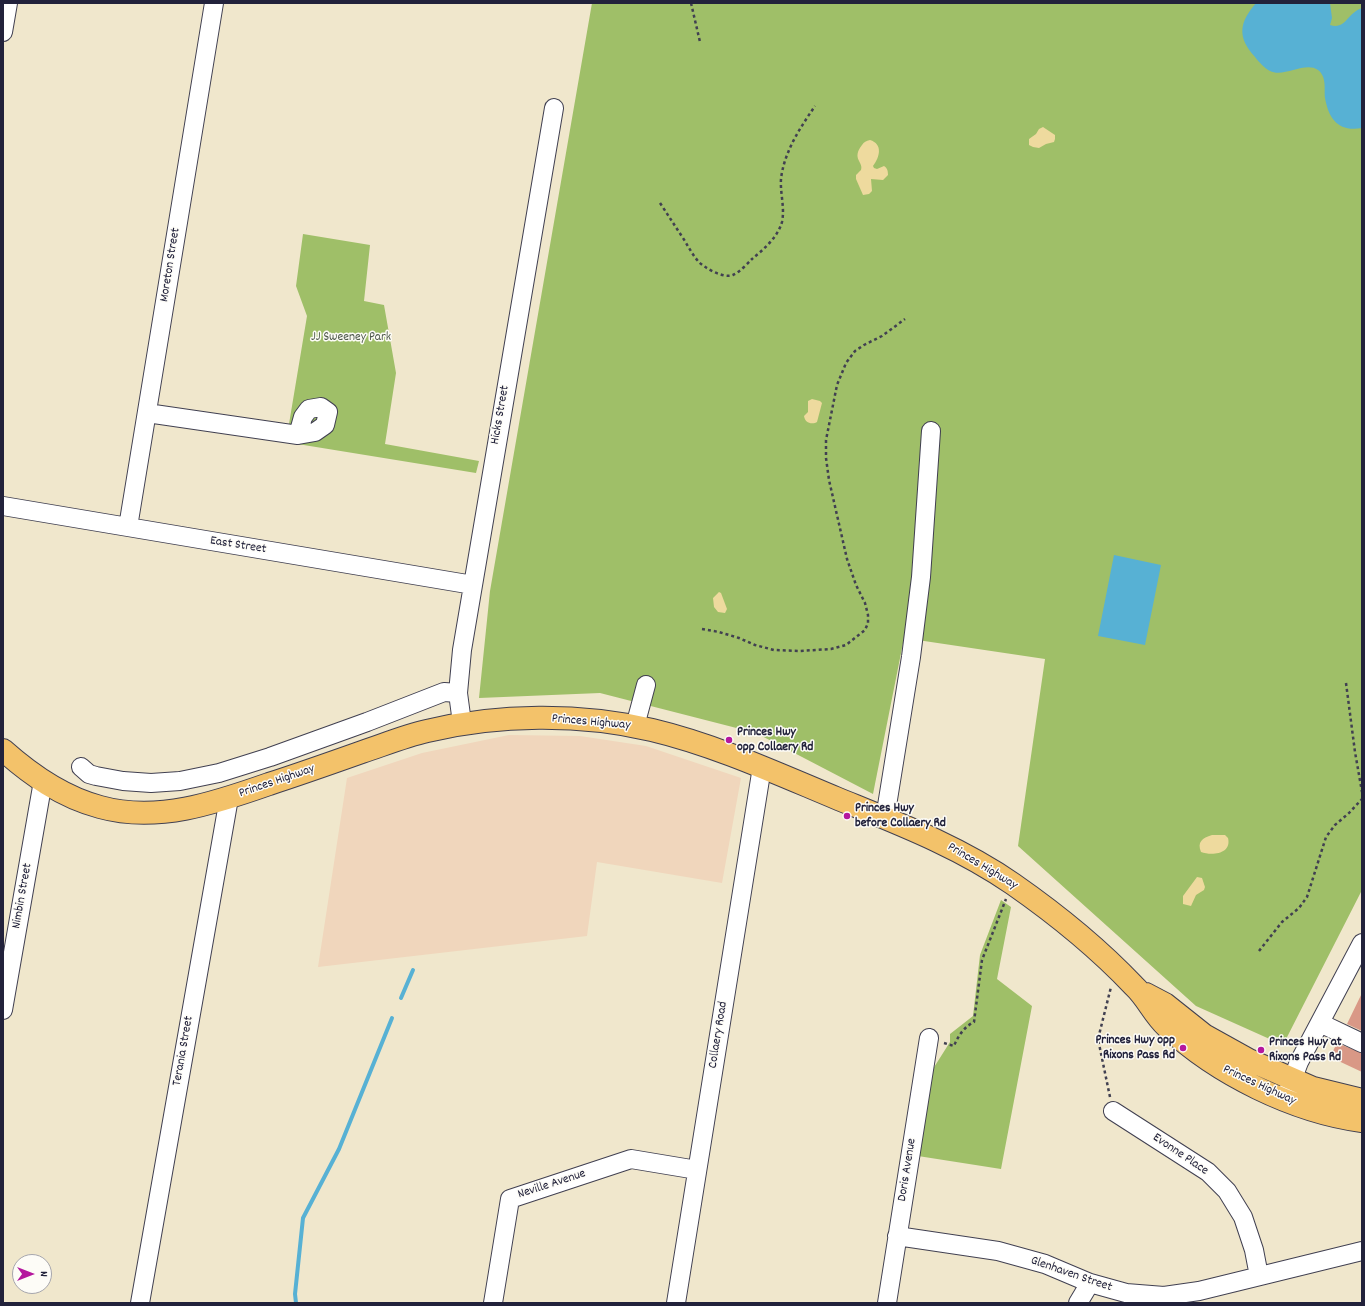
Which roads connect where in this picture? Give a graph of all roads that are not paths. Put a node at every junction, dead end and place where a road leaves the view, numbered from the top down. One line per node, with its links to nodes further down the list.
1 (8, 3): 3 (street)
2 (214, 3): 5 (street, Moreton Street)
3 (3, 32)
4 (554, 108): 10 (street, Hicks Street)
5 (147, 413): 7 (street); 9 (street, Moreton Street)
6 (931, 431): 20 (street)
7 (298, 435)
8 (3, 506): 9 (street, East Street)
9 (128, 527): 10 (street, East Street)
10 (473, 585): 12 (street, Hicks Street)
11 (646, 686): 14 (street)
12 (458, 693): 13 (street, Hicks Street); 16 (street)
13 (462, 724): 14 (main road, Princes Highway); 19 (main road, Princes Highway)
14 (635, 726): 17 (main road, Princes Highway)
15 (3, 750): 18 (main road, Princes Highway)
16 (81, 767)
17 (762, 767): 20 (main road, Princes Highway); 33 (street, Collaery Road)
18 (43, 781): 19 (main road, Princes Highway); 24 (street, Nimbin Street)
19 (228, 798): 38 (street, Terania Street)
20 (885, 818): 23 (main road, Princes Highway)
21 (1362, 943): 22 (street)
22 (1357, 967): 25 (street)
23 (1138, 989): 28 (main road, Princes Highway); 29 (main road, Princes Highway)
24 (3, 1010)
25 (1320, 1023): 27 (street); 28 (street)
26 (929, 1038): 34 (street, Doris Avenue)
27 (1362, 1042)
28 (1292, 1079): 29 (street); 30 (main road, Princes Highway)
29 (1285, 1100): 32 (main road, Princes Highway)
30 (1362, 1100)
31 (1113, 1111): 36 (street, Evonne Place)
32 (1362, 1121)
33 (697, 1170): 39 (street, Neville Avenue); 40 (street, Collaery Road)
34 (897, 1236): 37 (street, Glenhaven Street); 41 (street, Doris Avenue)
35 (1362, 1251): 36 (street, Glenhaven Street)
36 (1259, 1276): 37 (street, Glenhaven Street)
37 (1090, 1283): 42 (street)
38 (140, 1303)
39 (493, 1303)
40 (676, 1303)
41 (887, 1303)
42 (1078, 1303)

